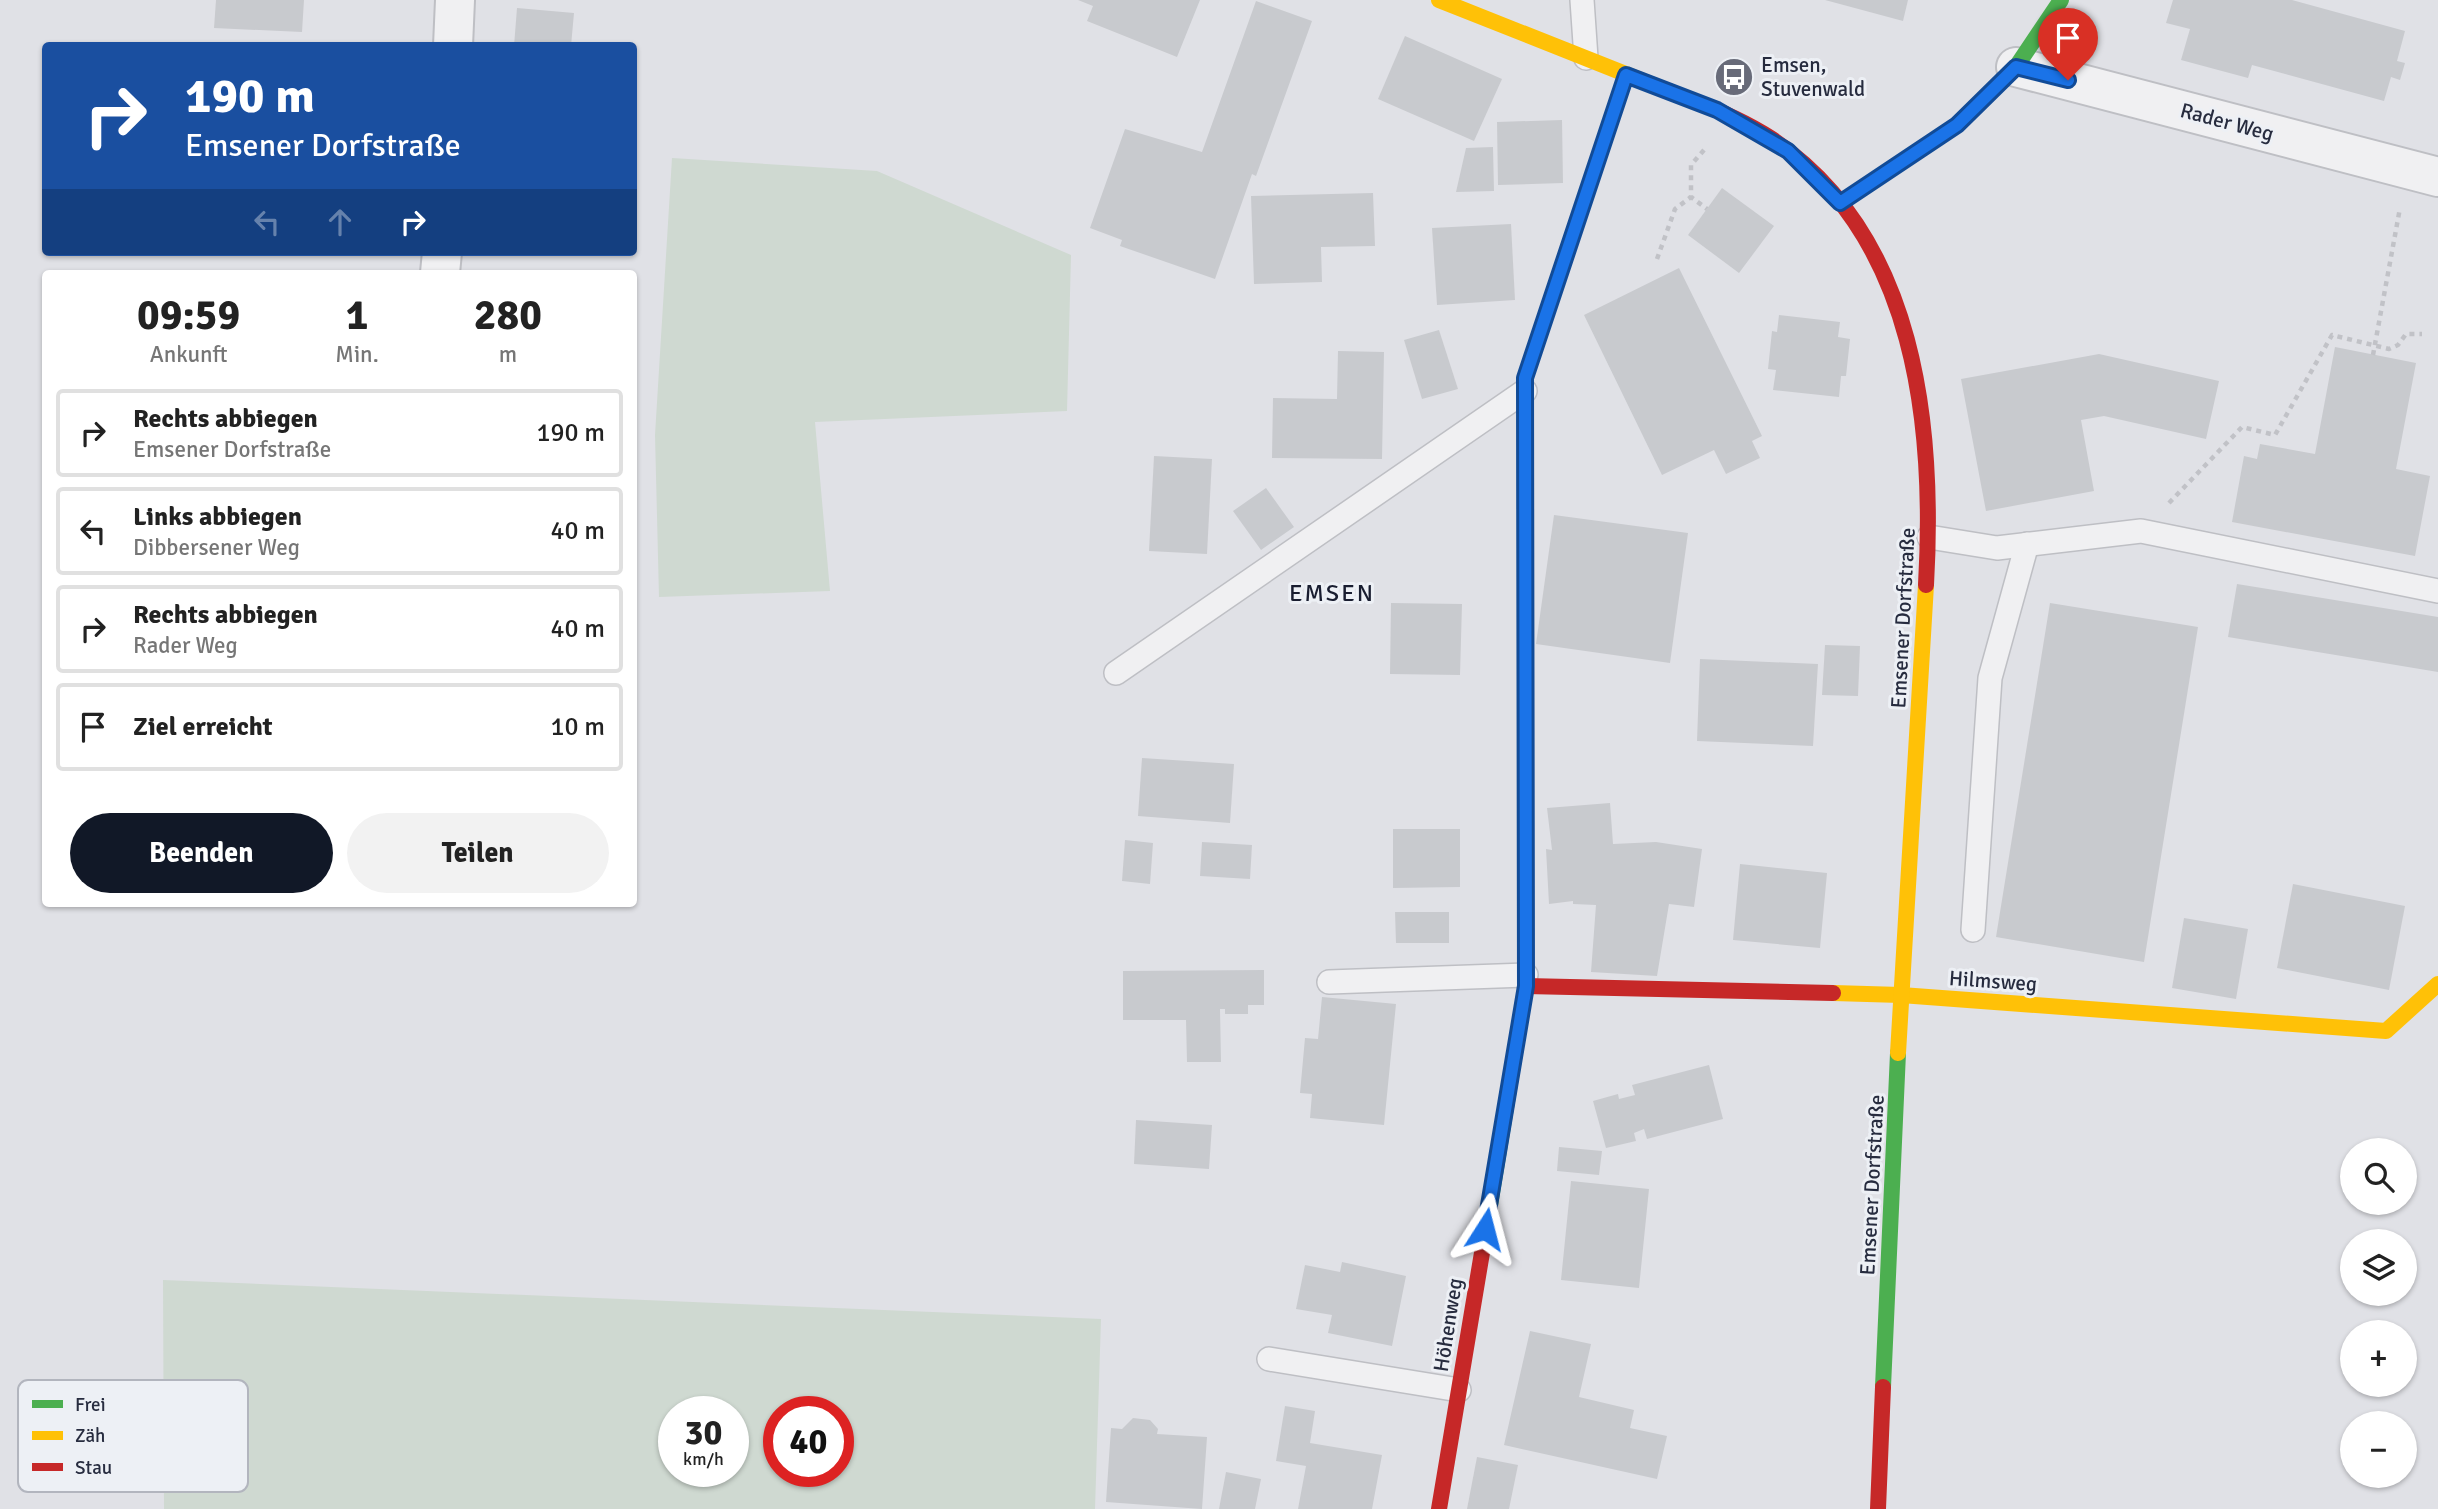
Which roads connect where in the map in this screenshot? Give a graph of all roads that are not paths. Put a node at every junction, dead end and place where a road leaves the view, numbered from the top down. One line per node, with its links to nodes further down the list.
1 (455, 0): 5 (street)
2 (1439, 0): 6 (street, Emsener Dorfstraße)
3 (1581, 0): 6 (lane)
4 (2062, 0): 7 (street)
5 (453, 42)
6 (1586, 58): 8 (street, Emsener Dorfstraße)
7 (2016, 67): 9 (street, Rader Weg); 10 (street)
8 (1626, 75): 10 (street, Emsener Dorfstraße); 11 (street, Höhenweg)
9 (2422, 173)
10 (1840, 203): 12 (street, Emsener Dorfstraße)
11 (1525, 391): 15 (lane); 17 (street, Höhenweg)
12 (1928, 537): 13 (lane); 20 (street, Emsener Dorfstraße)
13 (2027, 544): 14 (lane); 16 (lane)
14 (2438, 591)
15 (1116, 673)
16 (1973, 930)
17 (1526, 980): 18 (lane); 20 (street, Hilmsweg); 22 (street, Höhenweg)
18 (1329, 982)
19 (2438, 984): 20 (street, Hilmsweg)
20 (1901, 995): 24 (street, Emsener Dorfstraße)
21 (1269, 1359): 22 (lane)
22 (1459, 1391): 23 (street, Höhenweg)
23 (1439, 1509)
24 (1878, 1509)

